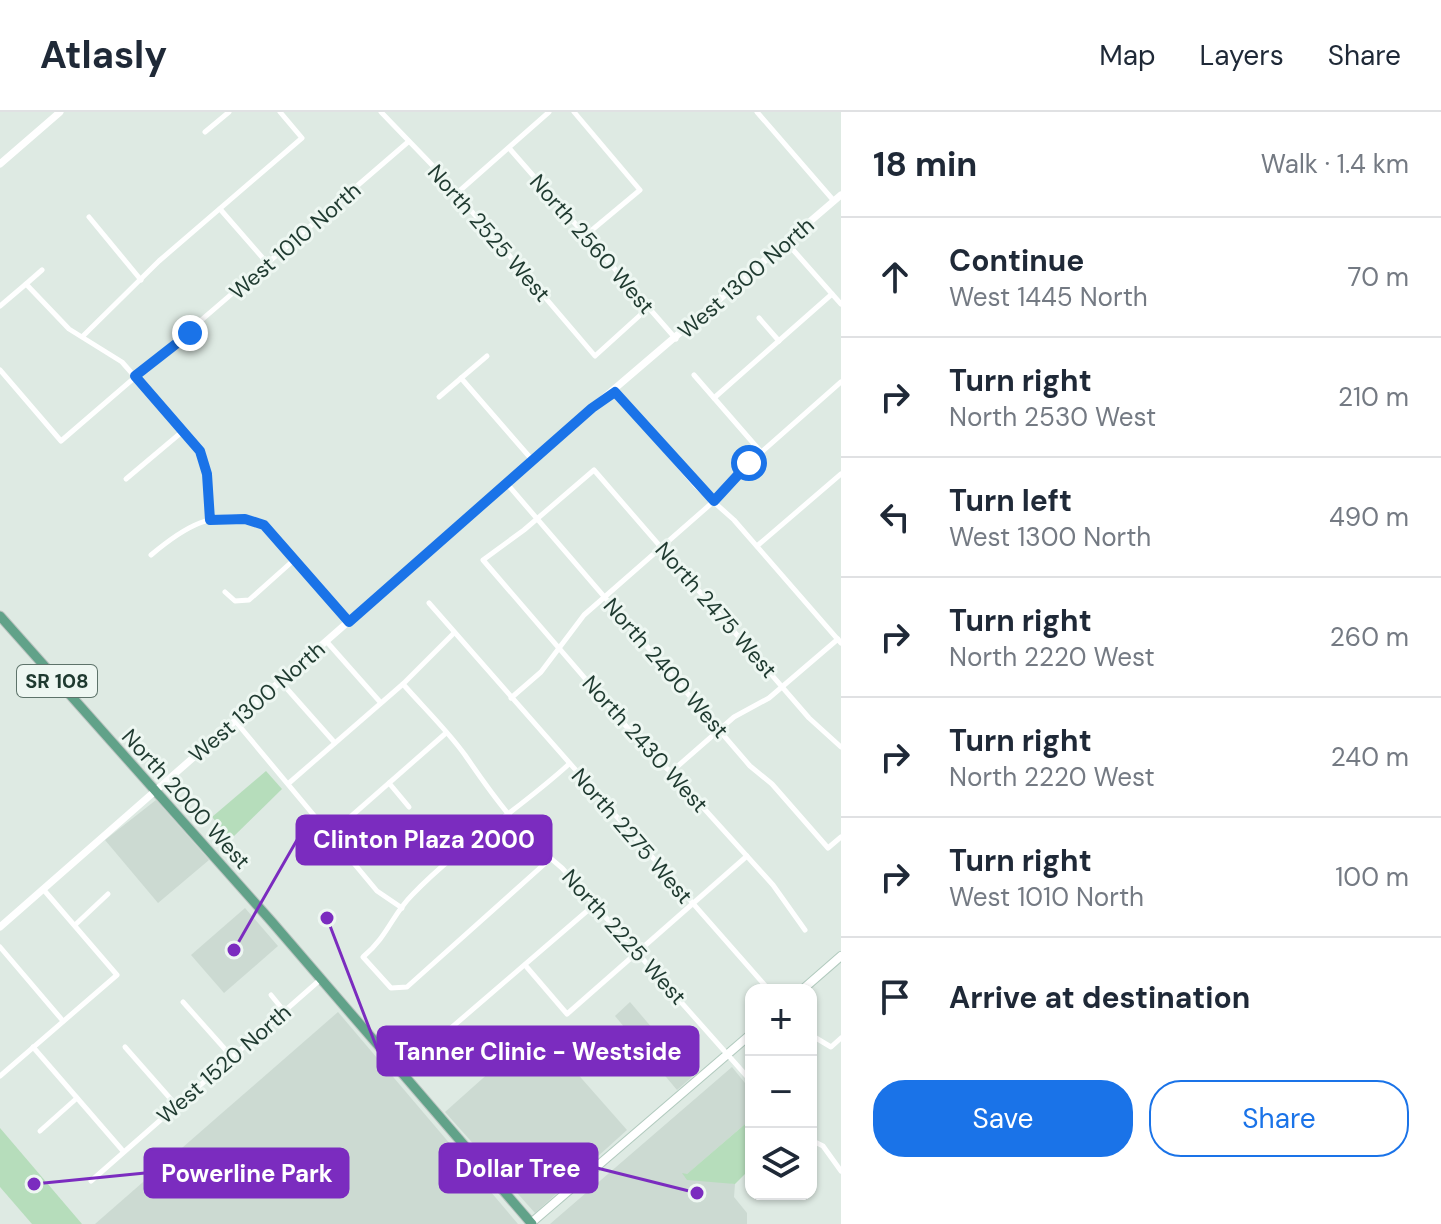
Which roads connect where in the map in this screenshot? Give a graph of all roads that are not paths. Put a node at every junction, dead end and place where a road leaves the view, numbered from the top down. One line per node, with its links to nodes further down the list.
1 (229, 112): 10 (street)
2 (280, 112): 16 (street)
3 (381, 112): 11 (street, North 2525 West)
4 (535, 112): 9 (street)
5 (549, 112): 9 (street)
6 (574, 112): 18 (street)
7 (757, 112): 15 (street)
8 (58, 113): 13 (street)
9 (541, 119): 12 (street)
10 (205, 132)
11 (408, 142): 14 (street, North 2525 West); 20 (street, West 1010 North)
12 (509, 148): 14 (street); 18 (street, North 2560 West)
13 (0, 164)
14 (456, 194): 27 (street, North 2525 West)
15 (838, 198): 19 (street, West 1300 North)
16 (220, 209): 20 (street); 22 (street)
17 (89, 217): 22 (street)
18 (586, 235): 27 (street, North 2560 West)
19 (787, 243): 24 (street); 30 (street, West 1300 North)
20 (268, 264): 35 (street, West 1010 North)
21 (42, 270): 23 (street)
22 (141, 280): 29 (street)
23 (26, 284): 26 (street); 29 (street)
24 (832, 294): 25 (street); 31 (street)
25 (841, 304)
26 (0, 306)
27 (648, 308): 30 (street, North 2560 West)
28 (759, 318): 31 (street)
29 (83, 336): 35 (street)
30 (676, 339): 38 (street, West 1300 North)
31 (779, 341): 40 (street)
32 (487, 356): 36 (street)
33 (0, 370): 35 (street, West 1010 North)
34 (694, 375): 40 (street)
35 (135, 376): 41 (street)
36 (461, 378): 39 (street); 43 (street)
37 (841, 382): 42 (street)
38 (615, 392): 43 (street, West 1300 North); 47 (street)
39 (439, 397)
40 (714, 398): 42 (street)
41 (183, 431): 45 (street); 49 (street)
42 (761, 452): 47 (street)
43 (534, 462): 46 (street, West 1300 North)
44 (841, 474): 50 (street)
45 (126, 479)
46 (508, 485): 48 (street, North 2400 West); 58 (street, West 1300 North)
47 (714, 501): 50 (street); 51 (street)
48 (537, 519): 51 (street, North 2475 West); 55 (street, North 2400 West); 62 (street, North 2430 West)
49 (210, 520): 52 (street); 53 (street)
50 (757, 546): 60 (street)
51 (661, 547): 55 (street); 65 (street, North 2475 West)
52 (151, 555)
53 (295, 559): 54 (street); 58 (street)
54 (225, 592)
55 (604, 597): 62 (street); 69 (street, North 2400 West)
56 (429, 603): 59 (street, North 2275 West)
57 (0, 616): 77 (main road, North 2000 West / SR 108)
58 (349, 622): 61 (street, West 1300 North)
59 (454, 633): 64 (street); 66 (street, North 2275 West)
60 (839, 641): 65 (street)
61 (327, 642): 63 (street, West 1300 North); 67 (street)
62 (559, 649): 66 (street); 74 (street, North 2430 West)
63 (281, 682): 68 (street, West 1300 North); 71 (street)
64 (403, 684): 67 (street); 70 (street, North 2225 West)
65 (782, 687): 69 (street); 72 (street, North 2475 West)
66 (511, 698): 73 (street, North 2275 West)
67 (381, 703): 71 (street)
68 (236, 722): 75 (street); 77 (street, West 1300 North)
69 (719, 730): 74 (street); 81 (street, North 2400 West)
70 (446, 733): 76 (street); 79 (street, North 2225 West)
71 (335, 743): 75 (street)
72 (841, 747)
73 (569, 764): 79 (street); 87 (street, North 2275 West)
74 (671, 772): 82 (street, North 2430 West)
75 (289, 783): 80 (street)
76 (389, 783): 78 (street); 80 (street)
77 (155, 792): 84 (street, West 1300 North); 96 (main road, North 2000 West / SR 108)
78 (409, 807)
79 (508, 813): 83 (street, North 2225 West); 88 (street)
80 (332, 833): 88 (street)
81 (841, 837)
82 (747, 856): 87 (street); 91 (street, North 2430 West)
83 (550, 859): 86 (street, North 2225 West); 88 (street)
84 (43, 889): 89 (street); 90 (street, West 1300 North)
85 (108, 894): 89 (street)
86 (594, 905): 93 (street, North 2225 West); 95 (street)
87 (691, 905): 93 (street); 97 (street, North 2275 West)
88 (402, 908)
89 (75, 925): 102 (street)
90 (0, 927)
91 (805, 930)
92 (0, 947): 102 (street)
93 (636, 953): 95 (street); 108 (street, North 2225 West)
94 (841, 956): 98 (main road)
95 (525, 965): 110 (street)
96 (321, 979): 101 (street, West 1520 North); 110 (main road, North 2000 West / SR 108)
97 (763, 984)
98 (809, 984)
99 (271, 995): 101 (street)
100 (183, 1002): 109 (street)
101 (284, 1011): 109 (street, West 1520 North)
102 (63, 1021): 106 (street)
103 (841, 1038): 105 (street)
104 (745, 1039): 108 (main road)
105 (817, 1039)
106 (33, 1047): 112 (street); 113 (street)
107 (125, 1047): 114 (street)
108 (729, 1053): 111 (street, North 2225 West); 120 (main road)
109 (232, 1057): 114 (street, West 1520 North)
110 (401, 1071): 120 (main road, North 2000 West / SR 108)
111 (745, 1073)
112 (0, 1076)
113 (77, 1098): 115 (street); 117 (street)
114 (176, 1105): 117 (street, West 1520 North)
115 (40, 1131)
116 (817, 1143): 118 (street)
117 (123, 1151): 119 (street, West 1520 North)
118 (841, 1171)
119 (91, 1181)
120 (531, 1224)

